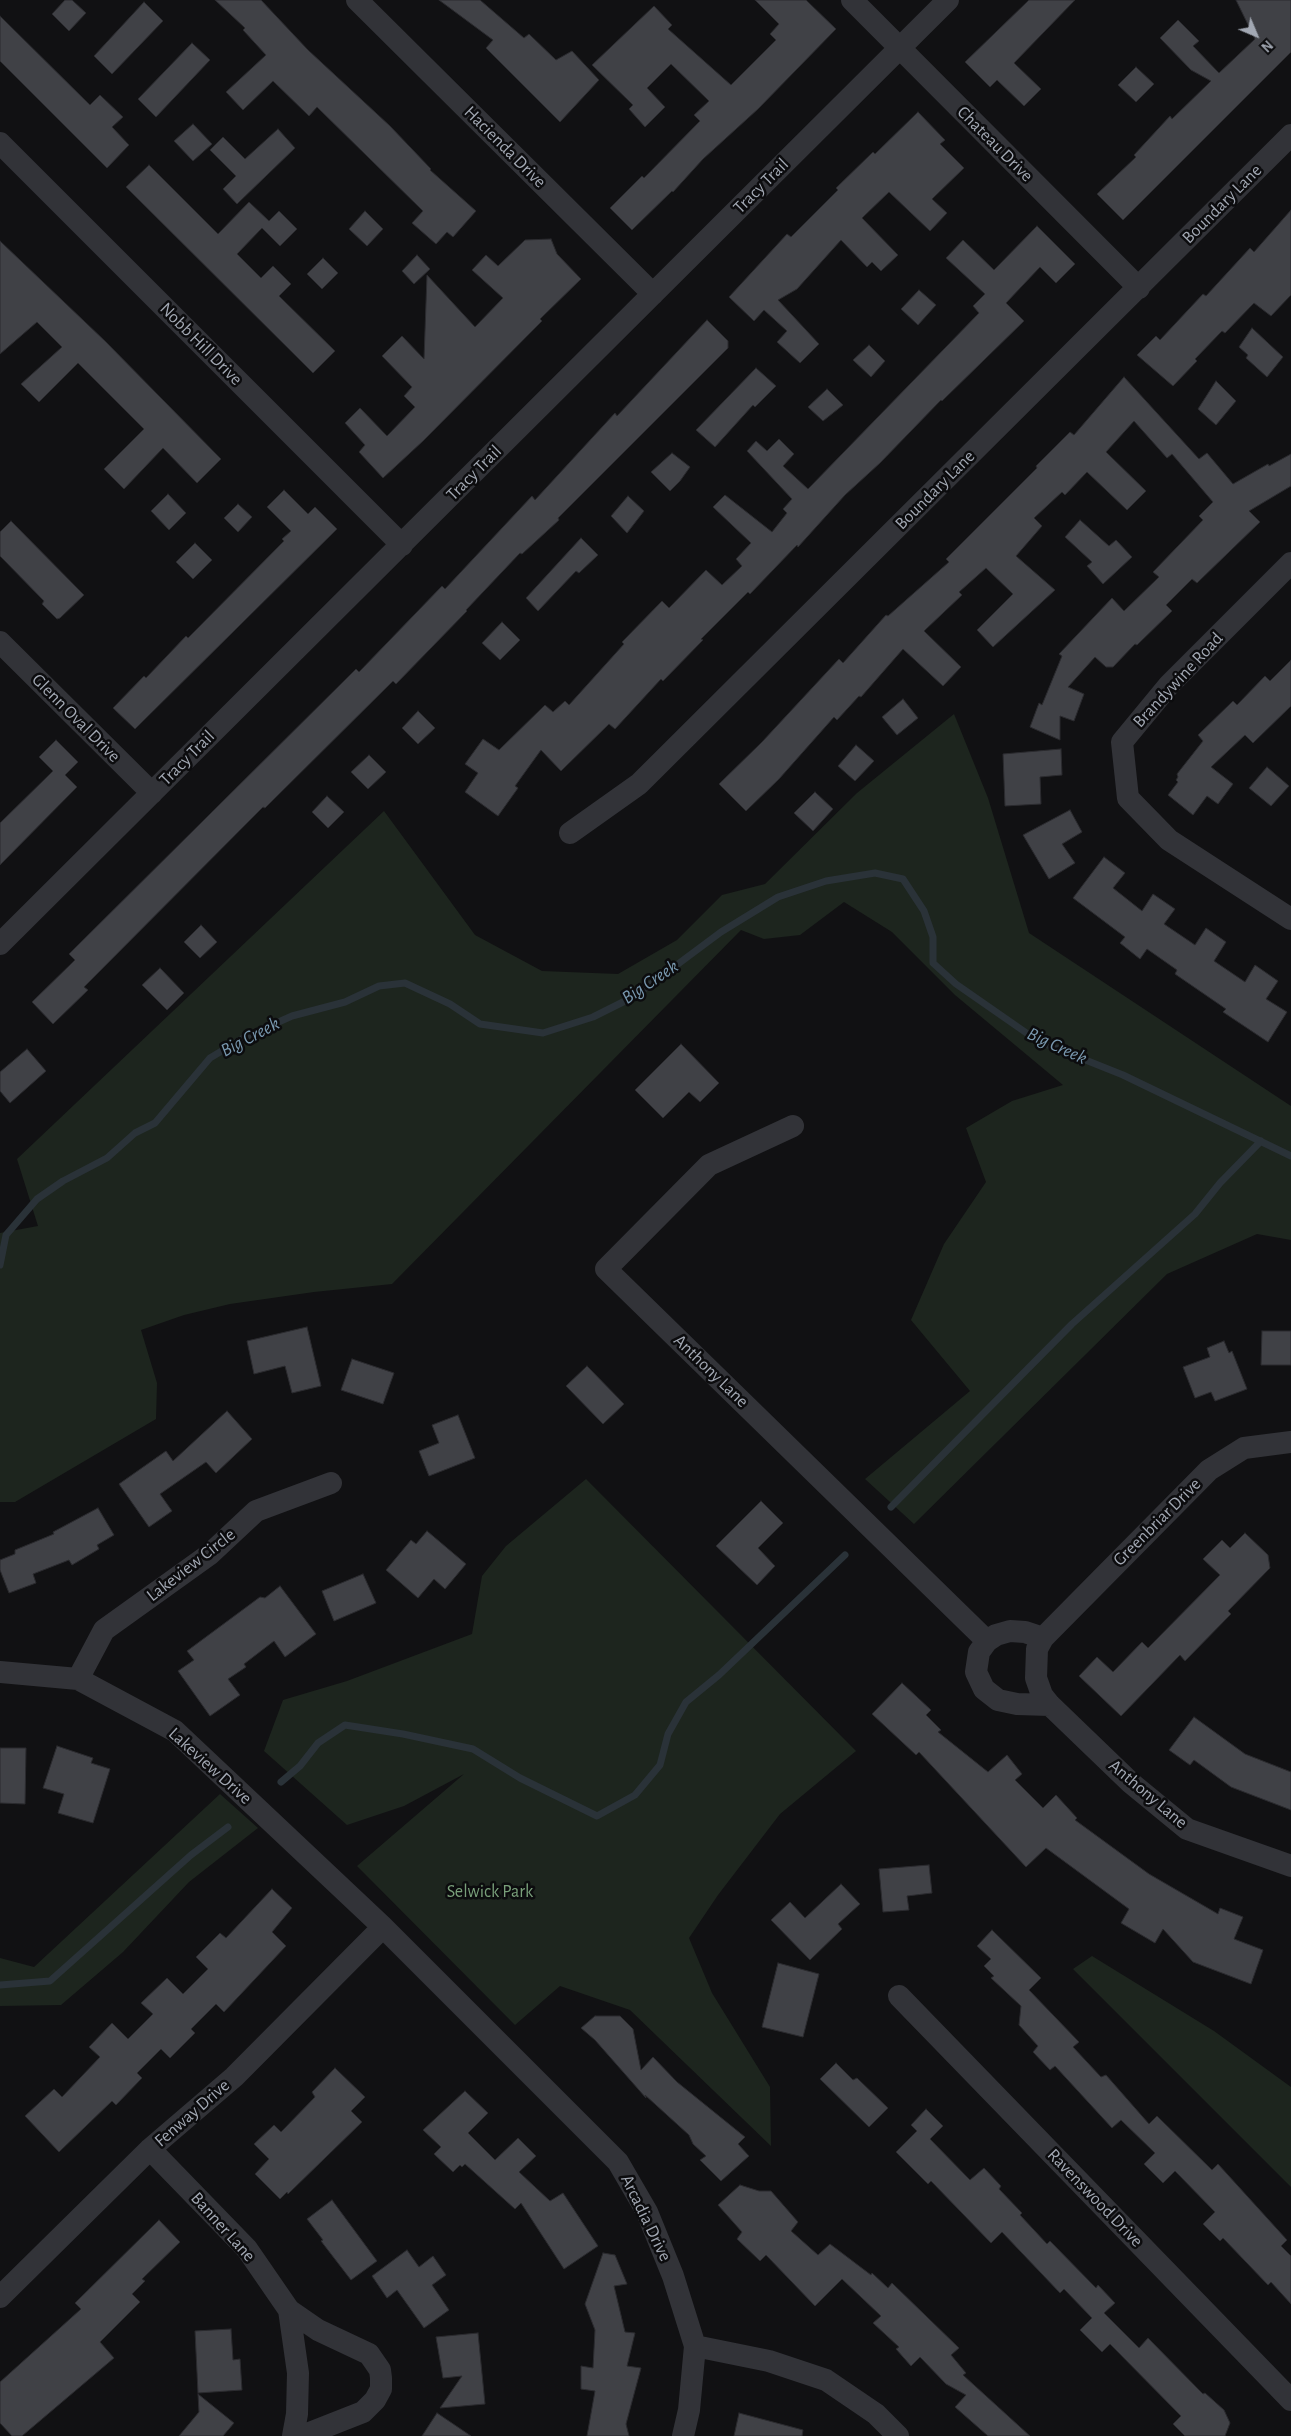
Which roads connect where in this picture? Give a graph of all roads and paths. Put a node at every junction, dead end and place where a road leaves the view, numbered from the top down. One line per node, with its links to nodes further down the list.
1 (357, 0): 8 (street, Hacienda Drive)
2 (852, 0): 4 (street, Chateau Drive)
3 (948, 0): 4 (street, Tracy Trail)
4 (899, 48): 7 (street, Chateau Drive); 8 (street, Tracy Trail)
5 (1291, 135): 7 (street, Boundary Lane)
6 (0, 143): 9 (street, Nobb Hill Drive)
7 (1139, 288): 13 (street, Boundary Lane)
8 (653, 294): 9 (street, Tracy Trail)
9 (402, 545): 12 (street, Tracy Trail)
10 (1291, 563): 14 (street, Brandywine Road)
11 (0, 642): 12 (street, Glenn Oval Drive)
12 (152, 793): 15 (street, Tracy Trail)
13 (570, 833)
14 (1291, 919)
15 (0, 944)
16 (794, 1126): 20 (street, Anthony Lane)
17 (1291, 1442): 19 (street, Greenbriar Drive)
18 (331, 1483): 22 (street, Lakeview Circle)
19 (1042, 1638): 20 (street); 23 (street, Anthony Lane)
20 (987, 1641): 23 (street)
21 (0, 1672): 22 (street, Lakeview Drive)
22 (78, 1679): 25 (street, Lakeview Drive)
23 (1050, 1705): 24 (street, Anthony Lane)
24 (1291, 1866)
25 (383, 1927): 27 (street, Fenway Drive); 30 (street, Arcadia Drive)
26 (898, 1996): 31 (street, Ravenswood Drive)
27 (150, 2149): 28 (street, Fenway Drive); 29 (street, Banner Lane)
28 (0, 2297)
29 (289, 2310): 32 (street, Banner Lane); 33 (street, Banner Lane)
30 (695, 2346): 34 (street); 35 (street)
31 (1291, 2400)
32 (293, 2436)
33 (302, 2436)
34 (683, 2436)
35 (898, 2436)

